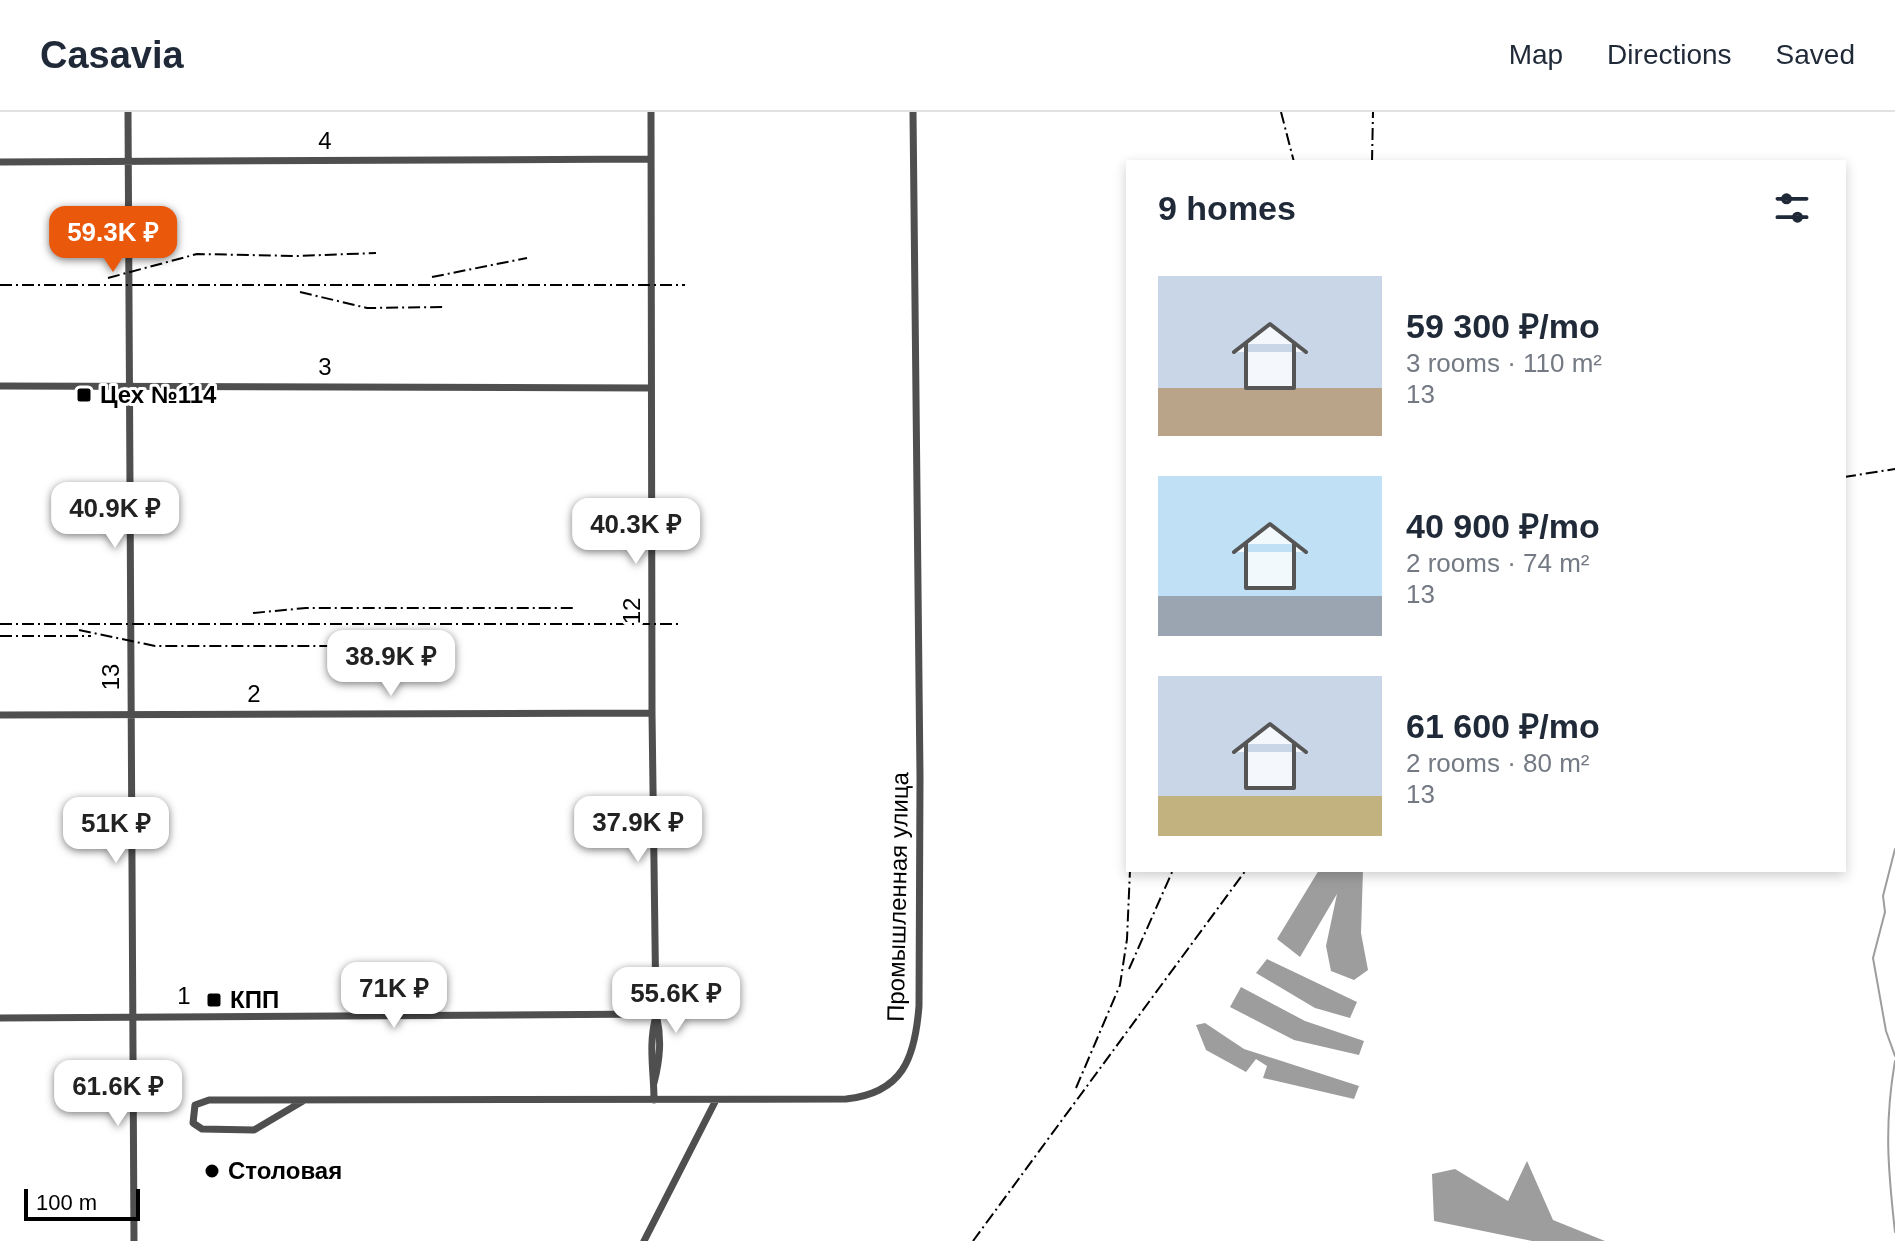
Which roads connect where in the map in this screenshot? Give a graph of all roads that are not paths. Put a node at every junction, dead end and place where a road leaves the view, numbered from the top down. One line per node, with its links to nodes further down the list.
1 (128, 112): 6 (street, 13)
2 (651, 112): 4 (street, 12)
3 (913, 112): 17 (street, Промышленная улица)
4 (651, 159): 6 (street, 4); 9 (street, 12)
5 (0, 162): 6 (street, 4)
6 (128, 162): 8 (street, 13)
7 (0, 386): 8 (street, 3)
8 (129, 386): 9 (street, 3); 11 (street, 13)
9 (651, 388): 10 (street, 12)
10 (652, 713): 11 (street, 2); 13 (street, 12)
11 (131, 714): 12 (street, 2); 14 (street, 13)
12 (0, 715)
13 (656, 1014): 14 (street, 1); 16 (street, 12)
14 (132, 1016): 15 (street, 1); 19 (street, 13)
15 (0, 1018)
16 (654, 1100): 17 (street, Промышленная улица); 18 (street, Промышленная улица)
17 (716, 1100): 20 (street)
18 (303, 1101): 18 (street, Промышленная улица)
19 (134, 1241)
20 (644, 1241)

